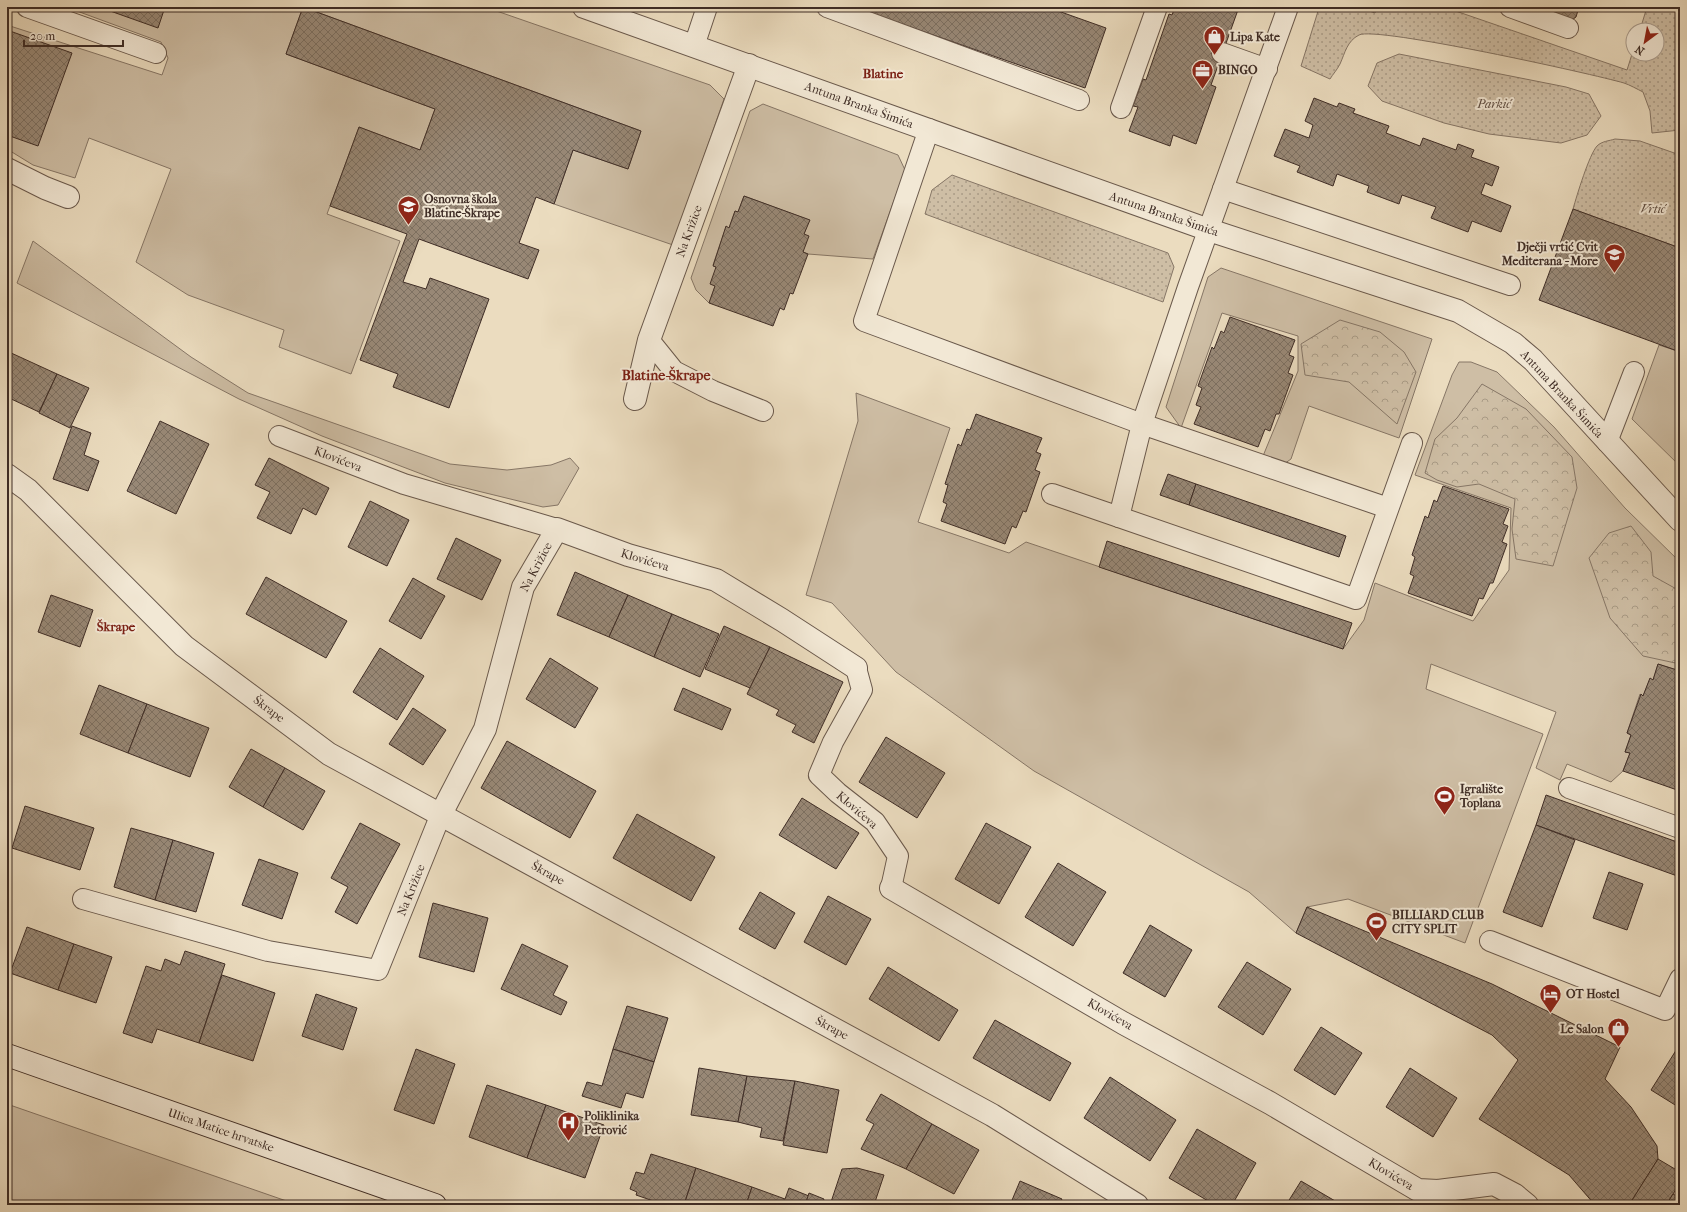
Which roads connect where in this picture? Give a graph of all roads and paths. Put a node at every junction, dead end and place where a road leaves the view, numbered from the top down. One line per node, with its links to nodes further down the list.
1 (27, 7): 10 (lane)
2 (584, 7): 9 (street, Antuna Branka Šimića)
3 (707, 7): 9 (lane)
4 (827, 7): 14 (lane)
5 (1156, 7): 15 (lane)
6 (1288, 7): 13 (lane)
7 (1510, 7): 8 (lane)
8 (1568, 28)
9 (694, 46): 12 (street, Antuna Branka Šimića)
10 (156, 53)
11 (1222, 53): 13 (lane)
12 (750, 65): 16 (street, Antuna Branka Šimića); 22 (street, Na Križice)
13 (1267, 69): 18 (lane)
14 (1079, 100)
15 (1121, 108)
16 (929, 129): 20 (street, Antuna Branka Šimića); 26 (lane)
17 (7, 168): 19 (street)
18 (1223, 189): 20 (lane); 21 (lane)
19 (68, 198)
20 (1209, 230): 26 (lane); 28 (street, Antuna Branka Šimića)
21 (1510, 285)
22 (649, 340): 24 (street, Na Križice); 25 (lane)
23 (1634, 372): 28 (lane)
24 (635, 399)
25 (763, 411)
26 (1142, 424): 32 (lane); 33 (lane)
27 (279, 436): 35 (lane, Klovićeva)
28 (1607, 442): 34 (street, Antuna Branka Šimića)
29 (1412, 443): 32 (lane)
30 (7, 475): 38 (street, Škrape)
31 (1052, 494): 33 (lane)
32 (1388, 508): 33 (lane)
33 (1119, 517)
34 (1680, 520)
35 (557, 529): 36 (street, Klovićeva); 38 (street, Na Križice)
36 (856, 668): 40 (lane, Klovićeva)
37 (1569, 788): 39 (lane)
38 (441, 814): 41 (lane, Na Križice); 46 (street, Škrape)
39 (1680, 828)
40 (891, 888): 47 (street, Klovićeva)
41 (83, 899)
42 (1490, 941): 43 (lane)
43 (1680, 979)
44 (7, 1055): 45 (street, Ulica Matice hrvatske)
45 (435, 1205)
46 (1137, 1205)
47 (1527, 1205)

